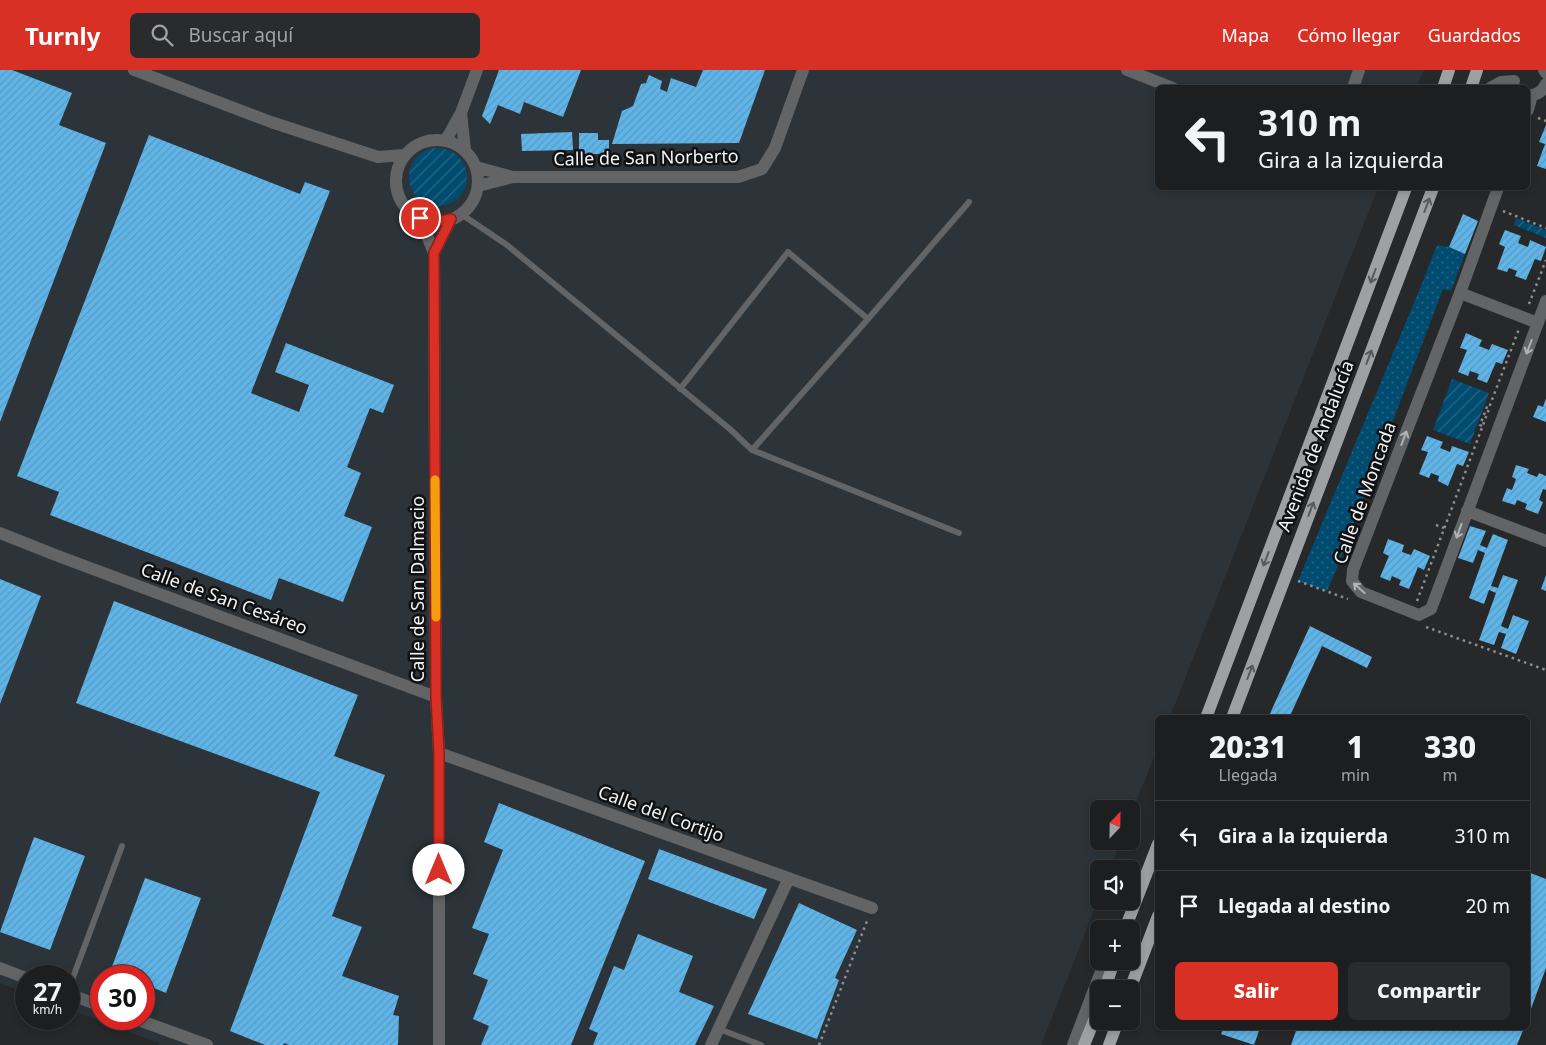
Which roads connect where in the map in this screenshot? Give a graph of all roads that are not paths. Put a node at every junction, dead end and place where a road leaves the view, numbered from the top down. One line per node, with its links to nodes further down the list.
1 (134, 70): 21 (street)
2 (477, 70): 17 (street)
3 (803, 70): 23 (street, Calle de San Norberto)
4 (1127, 70): 9 (street)
5 (1360, 70): 10 (street)
6 (1449, 70): 11 (main road)
7 (1477, 70): 12 (main road)
8 (1516, 79): 13 (street)
9 (1165, 85)
10 (1354, 85)
11 (1444, 85)
12 (1472, 85)
13 (1496, 85)
14 (1545, 88): 15 (street)
15 (1530, 95): 16 (street)
16 (1531, 113)
17 (461, 114): 18 (street); 19 (street)
18 (446, 140): 19 (street); 20 (street)
19 (465, 150): 22 (street)
20 (404, 155): 21 (street); 24 (street)
21 (378, 157): 24 (street)
22 (476, 167): 23 (street, Calle de San Norberto); 25 (street)
23 (513, 177): 25 (street, Calle de San Norberto)
24 (396, 178): 31 (street)
25 (478, 186): 30 (street)
26 (1405, 190): 44 (main road, Avenida de Andalucía, one-way to 44)
27 (1432, 190): 45 (main road, Avenida de Andalucía, one-way to 27)
28 (1497, 190): 33 (street, Calle de Moncada)
29 (969, 202): 35 (lane)
30 (456, 217): 31 (street); 32 (street, Calle de San Dalmacio); 37 (lane)
31 (420, 218): 32 (street, Calle de San Dalmacio)
32 (434, 253): 43 (street, Calle de San Dalmacio)
33 (1460, 293): 36 (street); 39 (street, Calle de Moncada, one-way to 33)
34 (1546, 301): 36 (street)
35 (868, 320): 37 (lane); 38 (lane)
36 (1538, 323): 39 (street, one-way to 39)
37 (680, 389): 38 (lane)
38 (752, 450): 41 (lane)
39 (1467, 511): 42 (street)
40 (0, 533): 43 (street, Calle de San Cesáreo)
41 (959, 533)
42 (1546, 541)
43 (436, 697): 46 (street, Calle de San Dalmacio)
44 (1207, 715)
45 (1233, 715)
46 (439, 753): 49 (street, Calle del Cortijo); 63 (street, Calle de San Dalmacio)
47 (122, 846): 53 (lane)
48 (1155, 852): 51 (main road)
49 (789, 878): 50 (street, Calle del Cortijo); 59 (street)
50 (872, 908)
51 (1128, 920)
52 (1155, 924): 57 (main road)
53 (78, 965)
54 (0, 968): 56 (street)
55 (1102, 970): 66 (street)
56 (15, 974)
57 (1133, 980)
58 (155, 1026): 62 (street)
59 (719, 1029): 64 (street); 65 (lane)
60 (1090, 1030): 67 (main road)
61 (1115, 1030): 68 (main road)
62 (207, 1045)
63 (439, 1045)
64 (711, 1045)
65 (761, 1045)
66 (1073, 1045)
67 (1084, 1045)
68 (1109, 1045)

